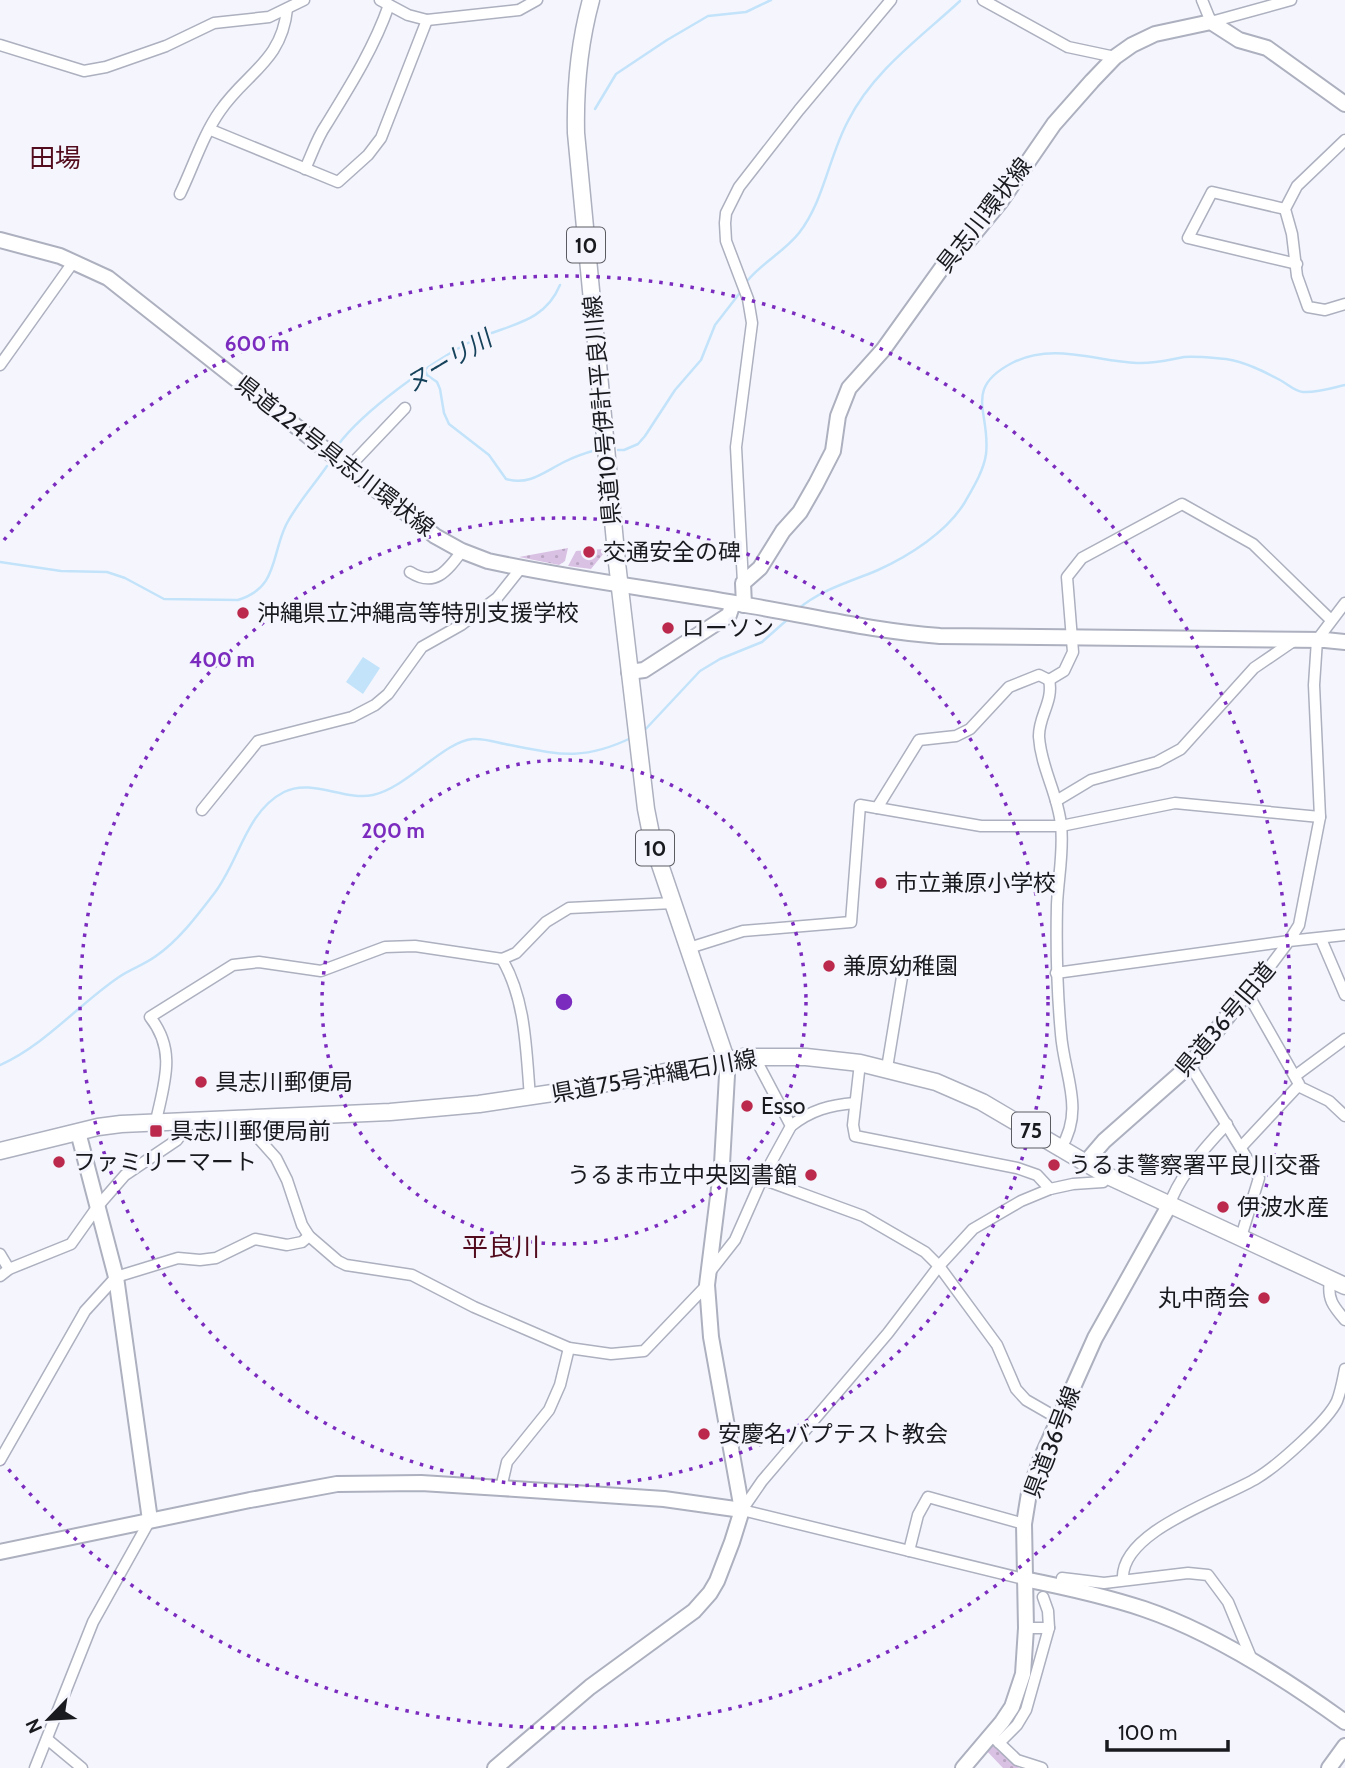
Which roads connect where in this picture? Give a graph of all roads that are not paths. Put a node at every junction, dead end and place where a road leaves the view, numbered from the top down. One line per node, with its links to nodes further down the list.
1 (304, 0): 9 (street)
2 (537, 0): 10 (street)
3 (591, 0): 31 (main road, 県道10号伊計平良川線 / 10)
4 (891, 0): 30 (street)
5 (983, 0): 13 (street)
6 (1202, 0): 11 (street)
7 (1290, 0): 11 (street)
8 (385, 2): 10 (street); 17 (street)
9 (287, 9): 12 (street); 15 (street)
10 (427, 20): 17 (street)
11 (1211, 22): 13 (main road, 具志川環状線); 14 (main road)
12 (0, 45)
13 (1115, 58): 30 (main road, 具志川環状線)
14 (1345, 104)
15 (211, 130): 17 (street); 18 (street)
16 (1345, 141): 19 (street)
17 (305, 169)
18 (180, 194)
19 (1285, 209): 22 (street); 22 (street)
20 (0, 240): 21 (main road, 県道224号具志川環状線)
21 (74, 261): 24 (street); 26 (main road, 県道224号具志川環状線)
22 (1297, 264): 23 (street)
23 (1345, 304)
24 (0, 365)
25 (405, 408): 26 (street)
26 (348, 468): 27 (main road, 県道224号具志川環状線)
27 (462, 551): 28 (main road, 県道224号具志川環状線); 29 (street)
28 (520, 568): 31 (main road, 県道224号具志川環状線); 43 (street)
29 (410, 572)
30 (743, 583): 33 (main road)
31 (619, 584): 33 (main road); 39 (main road, 県道10号伊計平良川線 / 10)
32 (1345, 603): 34 (street)
33 (739, 604): 35 (main road); 39 (main road)
34 (1331, 620): 35 (street); 37 (street)
35 (1074, 637): 36 (main road); 40 (street)
36 (1295, 639): 37 (main road); 41 (street)
37 (1317, 640): 38 (main road); 44 (street)
38 (1345, 642)
39 (629, 673): 46 (main road, 県道10号伊計平良川線 / 10)
40 (1049, 680): 41 (street); 42 (street)
41 (1056, 801): 45 (street)
42 (877, 808): 45 (street); 50 (street)
43 (202, 810)
44 (1320, 817): 45 (street); 49 (street)
45 (1061, 826): 52 (street)
46 (673, 902): 50 (main road, 県道10号伊計平良川線 / 10); 51 (street)
47 (1345, 935): 48 (street, 県道36号旧道)
48 (1321, 939): 49 (street, 県道36号旧道); 56 (street)
49 (1289, 940): 52 (street); 54 (street, 県道36号旧道)
50 (689, 948): 59 (main road, 県道10号伊計平良川線 / 10)
51 (502, 959): 64 (street); 69 (street)
52 (1056, 973): 74 (street)
53 (902, 976): 62 (street)
54 (1257, 978): 55 (main road, 県道36号旧道)
55 (1245, 993): 61 (main road, 県道36号旧道); 63 (street)
56 (1345, 995)
57 (1345, 1039): 63 (street)
58 (754, 1056): 59 (main road, 県道75号沖縄石川線 / 75); 60 (main road, 県道75号沖縄石川線 / 75); 71 (street)
59 (726, 1059): 64 (main road, 県道75号沖縄石川線 / 75); 89 (main road)
60 (860, 1063): 62 (main road, 県道75号沖縄石川線 / 75); 65 (street)
61 (1191, 1065): 70 (street); 76 (main road, 県道36号旧道)
62 (887, 1068): 74 (main road, 県道75号沖縄石川線 / 75)
63 (1296, 1081): 66 (street); 73 (street)
64 (530, 1097): 67 (main road, 県道75号沖縄石川線 / 75)
65 (855, 1103): 71 (street); 79 (street)
66 (1345, 1116)
67 (252, 1117): 68 (main road, 県道75号沖縄石川線 / 75); 82 (street)
68 (188, 1120): 69 (main road, 県道75号沖縄石川線 / 75); 81 (street)
69 (156, 1121): 72 (main road, 県道75号沖縄石川線 / 75)
70 (1227, 1124): 73 (street); 80 (street)
71 (791, 1126): 78 (street)
72 (78, 1132): 75 (main road, 県道75号沖縄石川線 / 75); 81 (main road)
73 (1242, 1146): 83 (street)
74 (1061, 1148): 76 (main road, 県道75号沖縄石川線 / 75)
75 (0, 1151)
76 (1086, 1162): 77 (main road, 県道75号沖縄石川線 / 75)
77 (1108, 1175): 79 (street); 80 (main road, 県道75号沖縄石川線 / 75)
78 (762, 1179): 85 (street); 89 (street)
79 (1050, 1189): 85 (street)
80 (1170, 1204): 83 (main road, 県道75号沖縄石川線 / 75); 94 (main road, 県道36号線)
81 (98, 1206): 86 (street); 88 (main road)
82 (309, 1236): 88 (street); 92 (street)
83 (1241, 1237): 90 (main road, 県道75号沖縄石川線 / 75)
84 (0, 1254): 86 (street)
85 (939, 1266): 94 (street); 97 (street)
86 (9, 1269): 87 (street)
87 (0, 1276)
88 (116, 1278): 95 (street); 98 (main road)
89 (707, 1280): 92 (street); 97 (main road)
90 (1338, 1283): 91 (street)
91 (1345, 1320)
92 (569, 1348): 96 (street)
93 (1345, 1369): 103 (street)
94 (1059, 1419): 99 (main road, 県道36号線)
95 (0, 1460)
96 (501, 1488): 97 (main road); 98 (main road)
97 (742, 1510): 100 (street); 115 (main road)
98 (149, 1520): 101 (main road); 110 (street)
99 (1024, 1524): 100 (street); 102 (main road, 県道36号線)
100 (909, 1551): 102 (street)
101 (0, 1552)
102 (1024, 1579): 104 (main road); 106 (main road, 県道36号線)
103 (1123, 1580): 104 (street); 108 (street)
104 (1061, 1586): 108 (main road)
105 (1043, 1597): 107 (street)
106 (1026, 1628): 107 (street); 111 (main road, 県道36号線)
107 (1049, 1628): 111 (street)
108 (1254, 1664): 109 (main road)
109 (1345, 1722)
110 (47, 1738): 113 (street); 114 (street)
111 (996, 1740): 116 (main road, 県道36号線); 117 (street)
112 (1345, 1746): 118 (main road)
113 (35, 1768)
114 (82, 1768)
115 (495, 1768)
116 (964, 1768)
117 (1042, 1768)
118 (1329, 1768)

